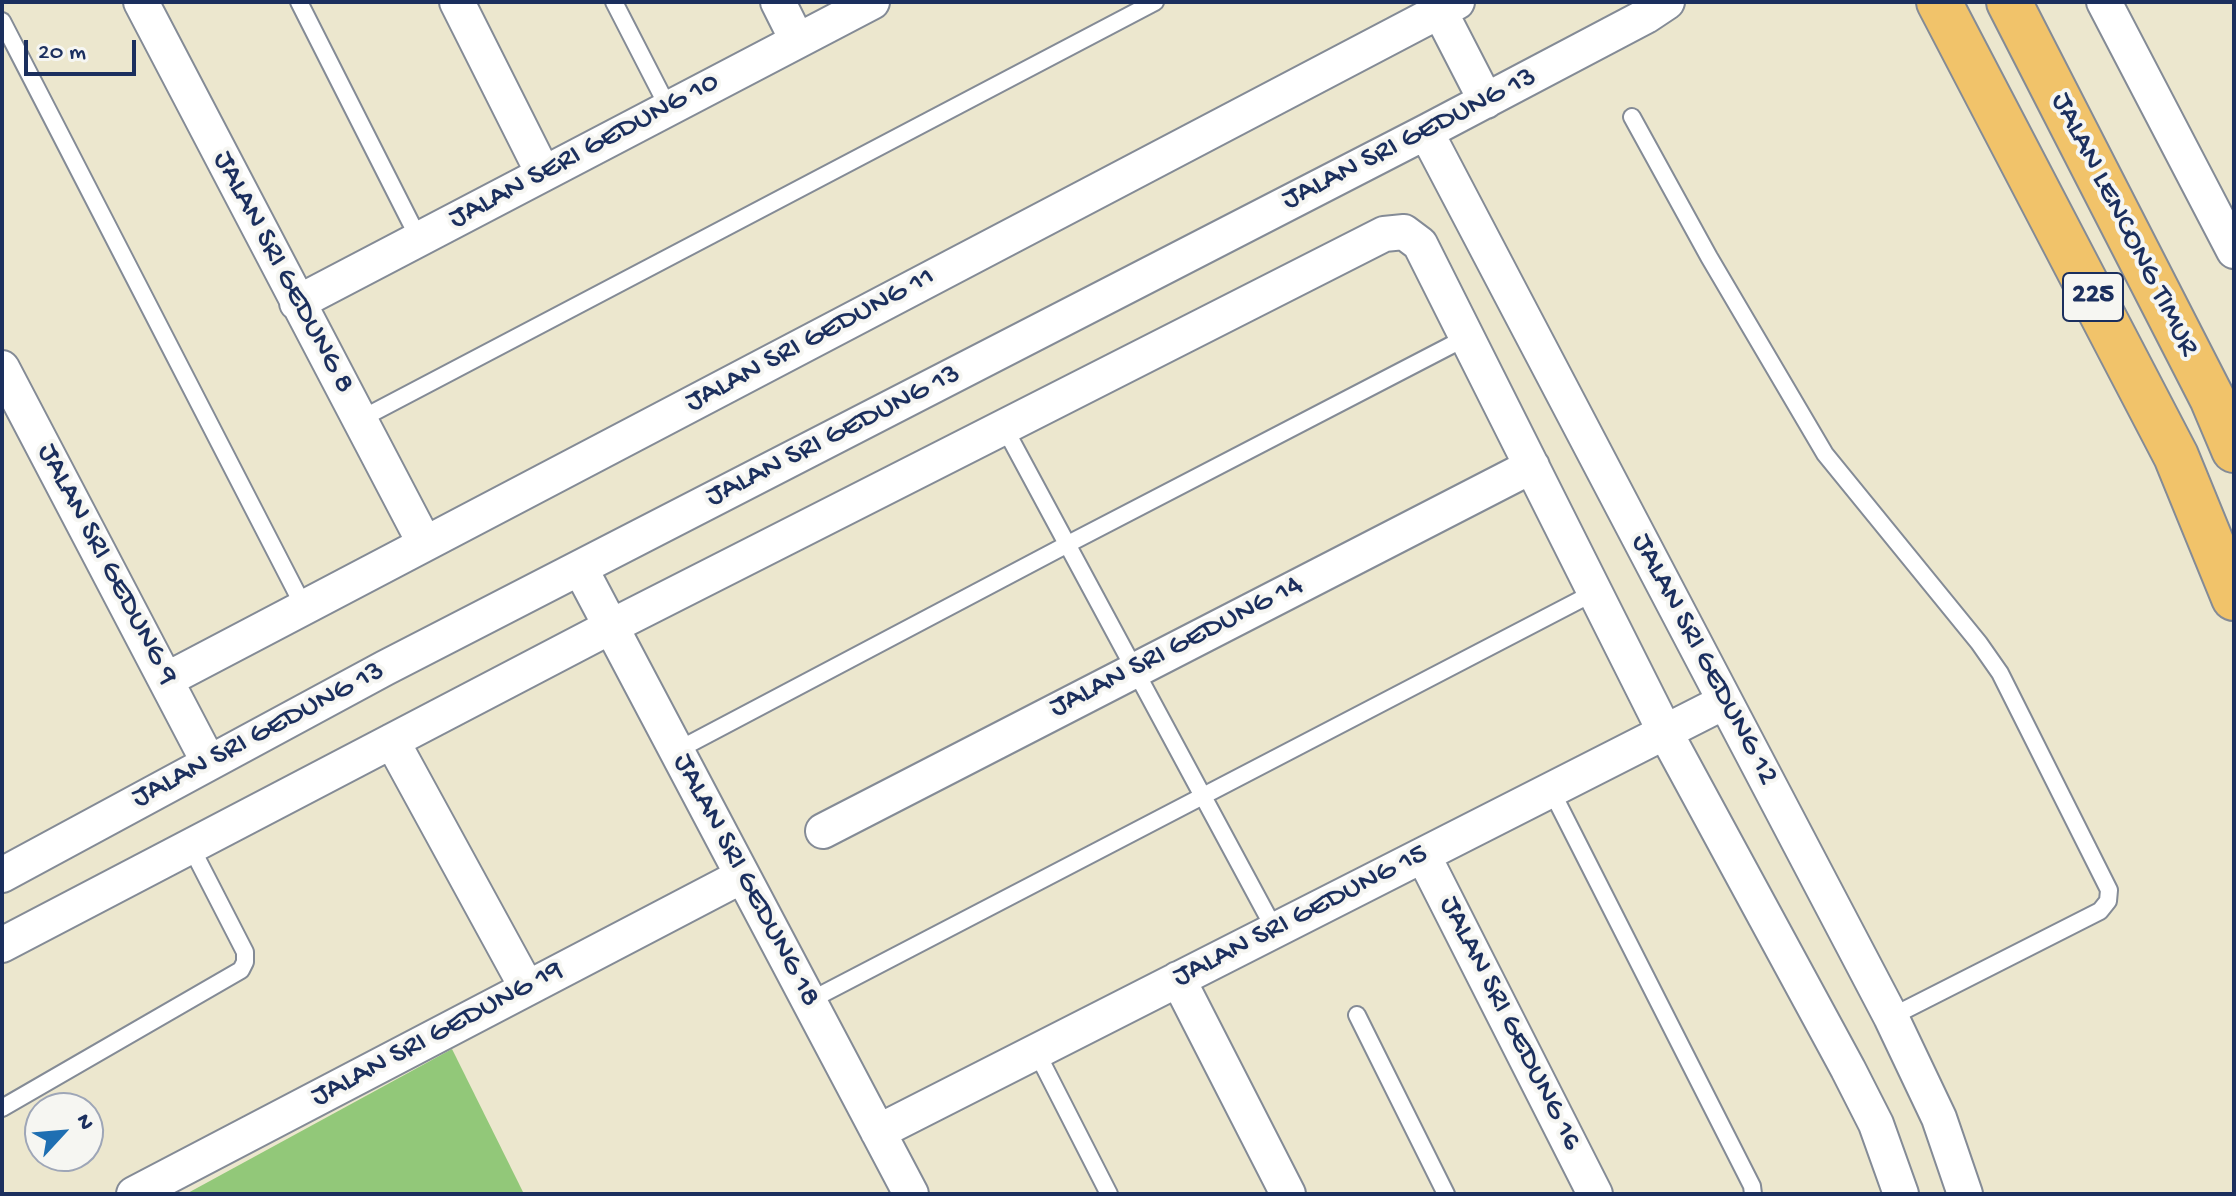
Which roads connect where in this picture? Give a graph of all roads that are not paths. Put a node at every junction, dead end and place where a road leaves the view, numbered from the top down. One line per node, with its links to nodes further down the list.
1 (141, 2): 22 (street, JALAN SRI GEDUNG 8)
2 (299, 2): 20 (lane)
3 (457, 2): 19 (street)
4 (614, 2): 16 (lane)
5 (778, 2): 14 (street)
6 (872, 2): 14 (street, JALAN SERI GEDUNG 10)
7 (1155, 2): 25 (lane)
8 (1939, 2): 33 (highway, JALAN LENCONG TIMUR / 225)
9 (2009, 2): 27 (highway, JALAN LENCONG TIMUR / 225)
10 (2104, 2): 21 (street)
11 (1444, 5): 15 (street); 29 (street, JALAN SRI GEDUNG 11)
12 (1650, 7): 15 (street, JALAN SRI GEDUNG 13)
13 (2, 21): 34 (lane)
14 (797, 40): 16 (street, JALAN SERI GEDUNG 10)
15 (1486, 101): 18 (street, JALAN SRI GEDUNG 13)
16 (669, 109): 19 (street, JALAN SERI GEDUNG 10)
17 (1632, 117): 56 (lane)
18 (1426, 132): 31 (street, JALAN SRI GEDUNG 13); 38 (street, JALAN SRI GEDUNG 12)
19 (543, 173): 20 (street, JALAN SERI GEDUNG 10)
20 (419, 239): 22 (street, JALAN SERI GEDUNG 10)
21 (2234, 251)
22 (297, 303): 25 (street, JALAN SRI GEDUNG 8)
23 (1467, 337): 26 (street, JALAN SRI GEDUNG 12); 28 (street, JALAN SRI GEDUNG 12); 30 (lane)
24 (2, 368): 37 (street, JALAN SRI GEDUNG 9)
25 (359, 420): 29 (street, JALAN SRI GEDUNG 8)
26 (1004, 427): 30 (lane); 35 (street)
27 (2234, 450)
28 (1532, 466): 32 (street, JALAN SRI GEDUNG 12); 36 (street, JALAN SRI GEDUNG 14)
29 (425, 544): 34 (street, JALAN SRI GEDUNG 11)
30 (1068, 544): 36 (lane); 41 (lane)
31 (580, 568): 35 (street, JALAN SRI GEDUNG 18); 42 (street, JALAN SRI GEDUNG 13)
32 (1595, 592): 39 (street, JALAN SRI GEDUNG 12); 44 (lane)
33 (2234, 598)
34 (304, 607): 37 (street, JALAN SRI GEDUNG 11)
35 (610, 627): 40 (street); 41 (street, JALAN SRI GEDUNG 18)
36 (1135, 669): 44 (lane); 45 (street, JALAN SRI GEDUNG 14)
37 (166, 680): 42 (street, JALAN SRI GEDUNG 9)
38 (1724, 702): 39 (street, JALAN SRI GEDUNG 15); 56 (street, JALAN SRI GEDUNG 12)
39 (1665, 732): 43 (street, JALAN SRI GEDUNG 15); 67 (street, JALAN SRI GEDUNG 12)
40 (392, 741): 46 (street); 53 (street)
41 (676, 751): 49 (street, JALAN SRI GEDUNG 18)
42 (209, 763): 48 (street, JALAN SRI GEDUNG 13)
43 (1551, 790): 47 (street, JALAN SRI GEDUNG 15); 66 (lane)
44 (1203, 796): 50 (lane); 54 (lane)
45 (823, 831)
46 (191, 847): 51 (street); 58 (lane)
47 (1423, 855): 50 (street, JALAN SRI GEDUNG 15); 65 (street, JALAN SRI GEDUNG 16)
48 (2, 875)
49 (742, 876): 53 (street, JALAN SRI GEDUNG 19); 54 (street, JALAN SRI GEDUNG 18)
50 (1275, 930): 52 (street, JALAN SRI GEDUNG 15)
51 (2, 945)
52 (1178, 979): 57 (street, JALAN SRI GEDUNG 15); 63 (street)
53 (527, 988): 60 (street, JALAN SRI GEDUNG 19)
54 (809, 1001): 59 (street, JALAN SRI GEDUNG 18)
55 (1357, 1015): 64 (lane)
56 (1891, 1017): 68 (street, JALAN SRI GEDUNG 12)
57 (1036, 1051): 59 (street, JALAN SRI GEDUNG 15); 62 (lane)
58 (2, 1108)
59 (878, 1132): 61 (street, JALAN SRI GEDUNG 18)
60 (134, 1194)
61 (911, 1194)
62 (1109, 1194)
63 (1288, 1194)
64 (1446, 1194)
65 (1595, 1194)
66 (1753, 1194)
67 (1901, 1194)
68 (1965, 1194)

